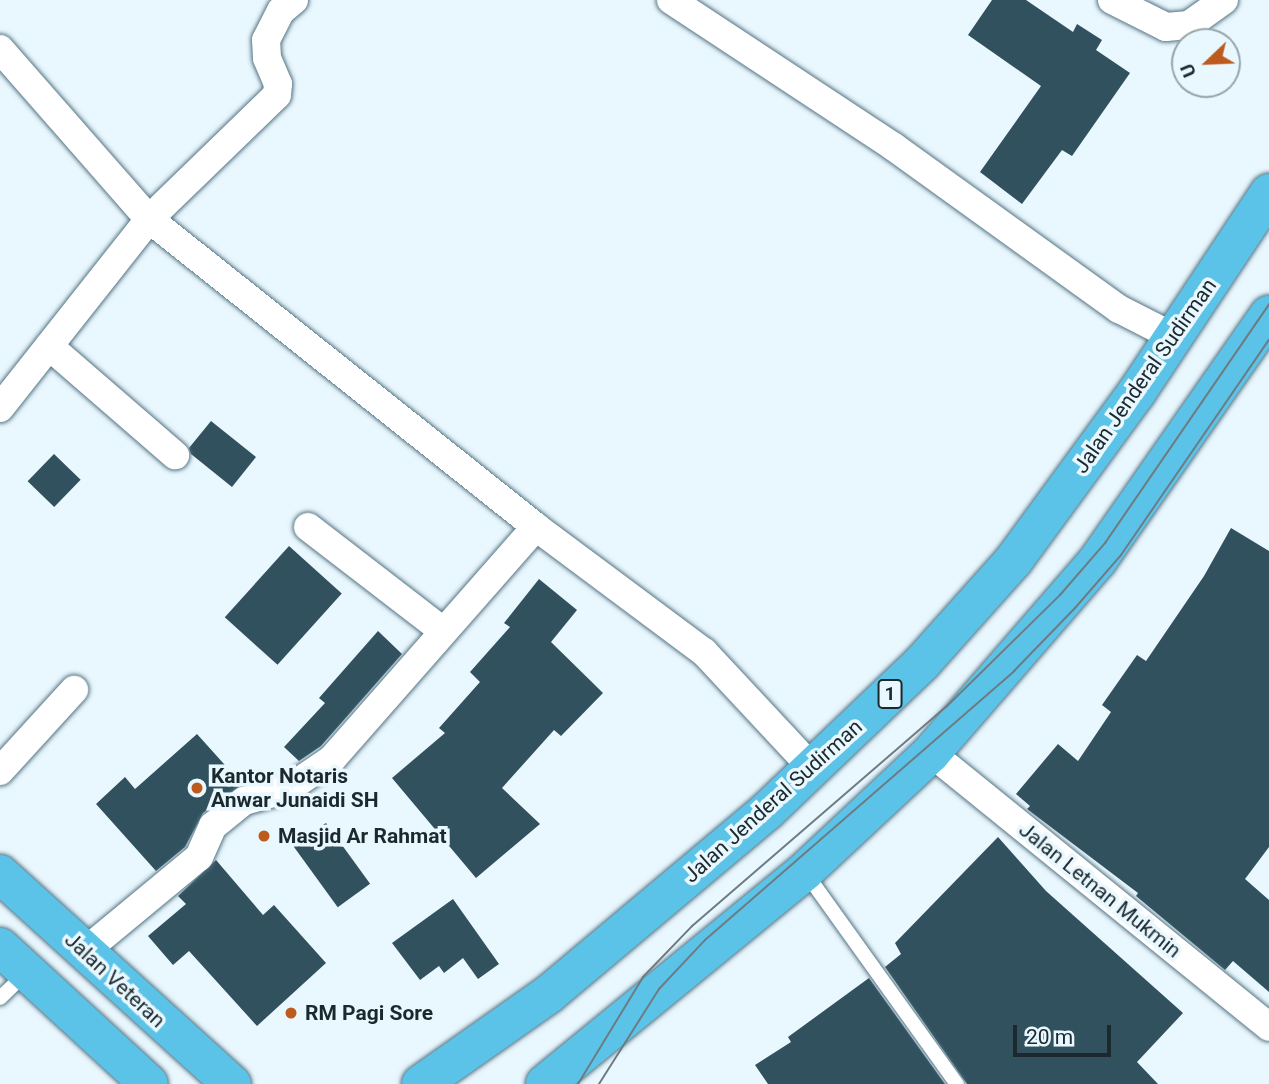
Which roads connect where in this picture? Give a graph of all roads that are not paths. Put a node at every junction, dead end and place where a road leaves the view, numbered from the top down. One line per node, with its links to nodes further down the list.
1 (294, 0): 7 (street)
2 (671, 0): 9 (street)
3 (1112, 0): 4 (street)
4 (1224, 0)
5 (0, 49): 7 (street)
6 (1269, 193): 9 (highway, Jalan Jenderal Sudirman / 1)
7 (149, 219): 10 (street); 14 (street)
8 (1269, 315): 17 (highway)
9 (1174, 337): 18 (highway, Jalan Jenderal Sudirman / 1)
10 (49, 346): 11 (street); 12 (street)
11 (0, 408)
12 (176, 455)
13 (308, 527): 15 (street)
14 (536, 527): 15 (street); 18 (street)
15 (443, 631): 22 (street)
16 (74, 690): 19 (street)
17 (931, 753): 20 (highway); 25 (street, Jalan Letnan Mukmin)
18 (813, 769): 28 (highway, Jalan Jenderal Sudirman / 1)
19 (0, 771)
20 (805, 871): 29 (highway); 30 (lane)
21 (0, 874): 22 (highway, Jalan Veteran)
22 (84, 952): 27 (highway, Jalan Veteran)
23 (14, 959): 24 (lane); 26 (highway)
24 (0, 998)
25 (1269, 1027)
26 (149, 1084)
27 (232, 1084)
28 (421, 1084)
29 (545, 1084)
30 (957, 1084)

